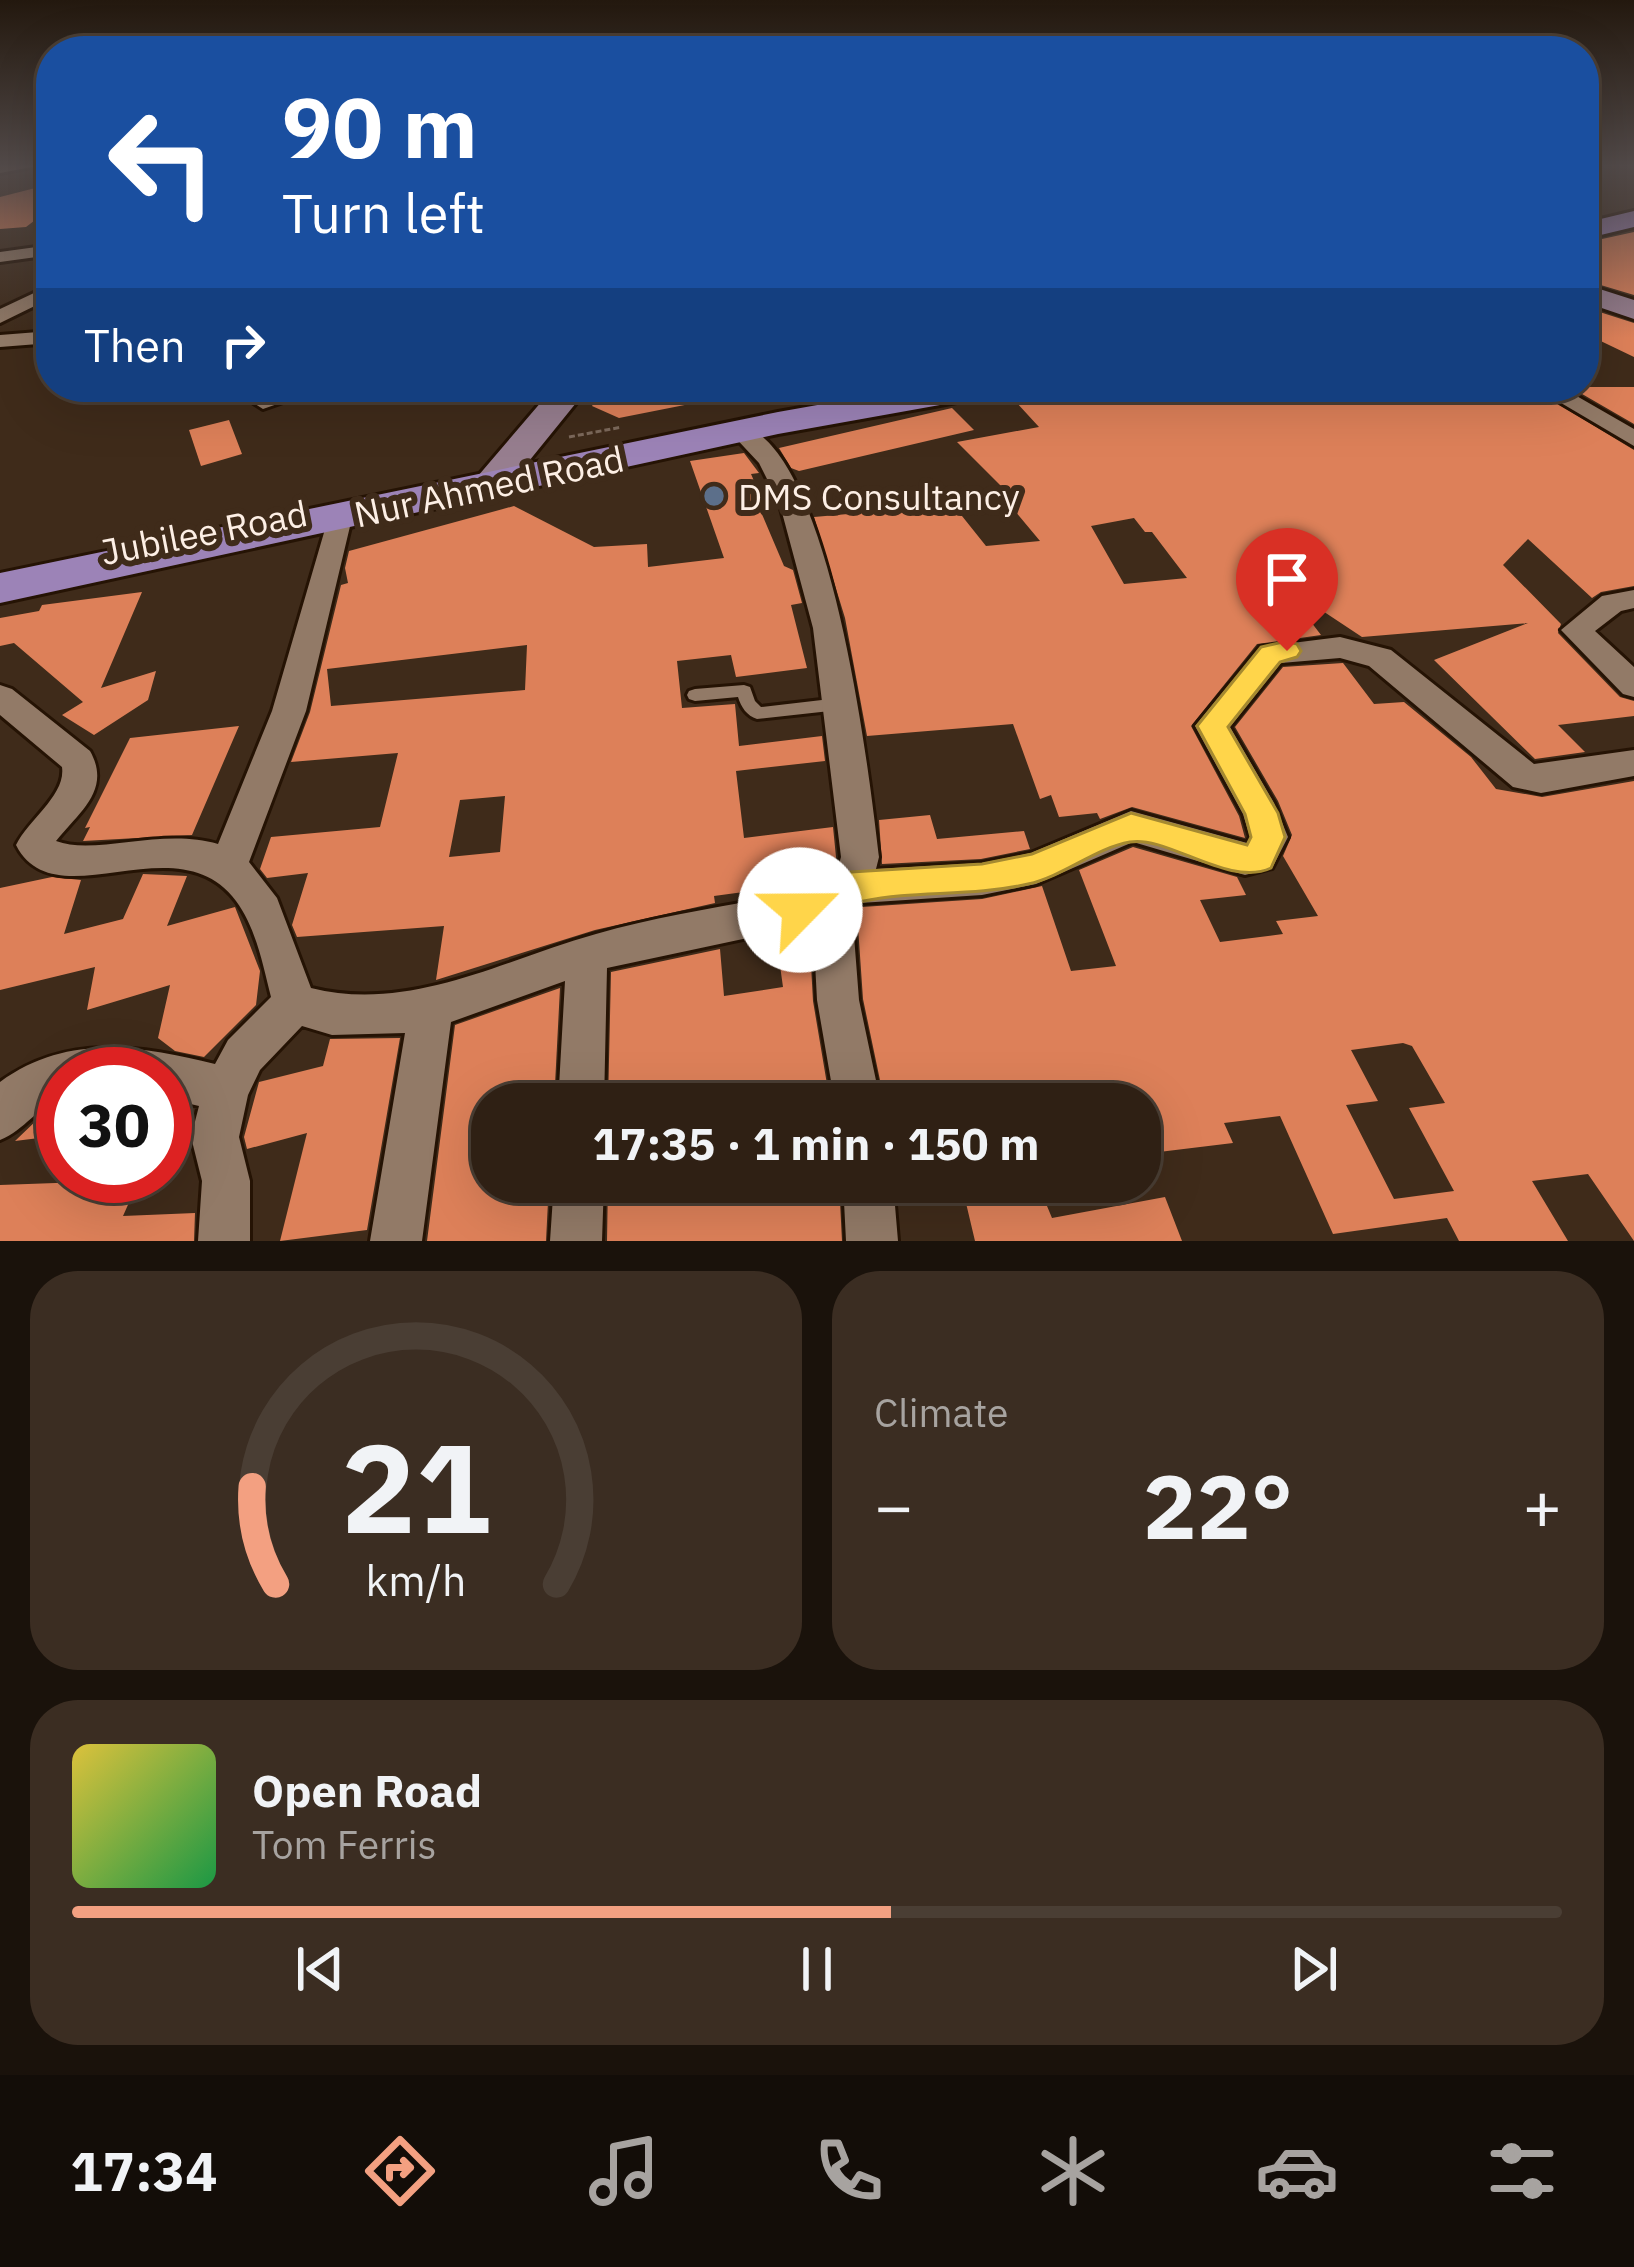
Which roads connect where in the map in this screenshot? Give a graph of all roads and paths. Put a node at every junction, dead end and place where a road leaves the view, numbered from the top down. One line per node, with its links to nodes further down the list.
1 (36, 252): 2 (street)
2 (0, 256)
3 (1599, 297): 5 (main road)
4 (36, 298): 6 (street)
5 (1634, 310)
6 (0, 316)
7 (36, 338): 8 (street)
8 (0, 341)
9 (821, 402): 16 (main road, Jubilee Road)
10 (900, 402): 14 (main road, Nur Ahmed Road)
11 (1571, 402): 15 (street)
12 (571, 404): 13 (path); 16 (main road)
13 (628, 425)
14 (742, 432): 16 (main road, Nur Ahmed Road); 24 (street)
15 (1634, 439)
16 (496, 476): 17 (main road, Nur Ahmed Road); 18 (main road, Jubilee Road)
17 (339, 518): 19 (main road, Nur Ahmed Road); 26 (street)
18 (0, 572)
19 (0, 588)
20 (1634, 599): 21 (street)
21 (1634, 686)
22 (695, 695): 24 (lane)
23 (0, 697): 26 (street)
24 (842, 704): 27 (street)
25 (1634, 764): 27 (street)
26 (227, 871): 29 (street)
27 (842, 895): 28 (street); 34 (street)
28 (586, 956): 30 (street); 33 (street)
29 (294, 1004): 30 (street); 35 (street)
30 (431, 1009): 40 (street)
31 (192, 1081): 35 (street)
32 (36, 1082): 36 (street)
33 (582, 1083)
34 (854, 1083)
35 (226, 1090): 39 (street)
36 (0, 1117)
37 (577, 1203): 41 (street)
38 (869, 1203): 42 (street)
39 (224, 1241)
40 (396, 1241)
41 (576, 1241)
42 (872, 1241)

